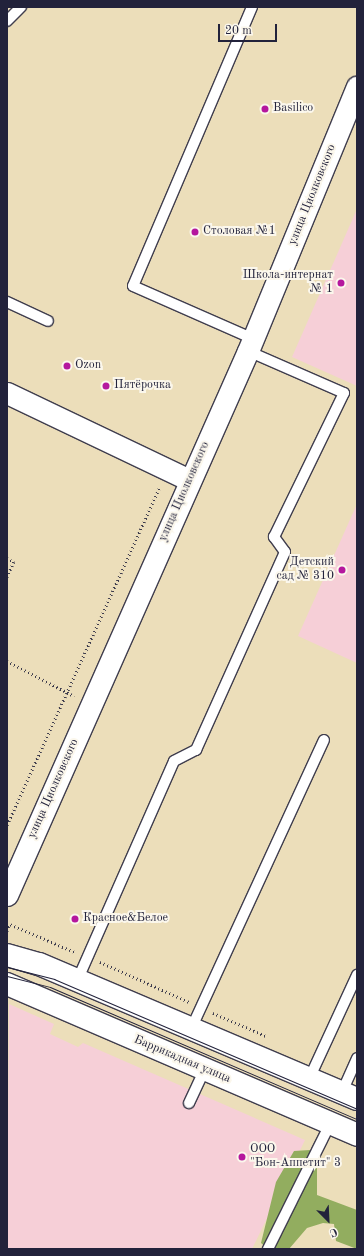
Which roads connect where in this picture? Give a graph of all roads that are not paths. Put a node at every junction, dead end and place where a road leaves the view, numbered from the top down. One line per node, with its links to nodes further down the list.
1 (21, 7): 3 (lane)
2 (252, 7): 7 (lane)
3 (7, 20)
4 (357, 87): 7 (street, улица Циолковского)
5 (7, 302): 6 (lane)
6 (48, 321)
7 (251, 345): 9 (street, улица Циолковского); 14 (lane)
8 (7, 393): 9 (street)
9 (190, 480): 11 (street, улица Циолковского)
10 (324, 740): 16 (lane)
11 (7, 895)
12 (7, 956): 14 (street)
13 (357, 975): 19 (lane)
14 (77, 981): 16 (street)
15 (7, 984): 18 (street, Баррикадная улица)
16 (191, 1029): 19 (street)
17 (357, 1058): 20 (lane)
18 (205, 1070): 21 (lane); 22 (street, Баррикадная улица)
19 (309, 1079): 20 (street)
20 (349, 1095): 22 (street)
21 (189, 1103)
22 (330, 1124): 23 (street, Баррикадная улица); 24 (lane)
23 (357, 1135)
24 (268, 1249)

